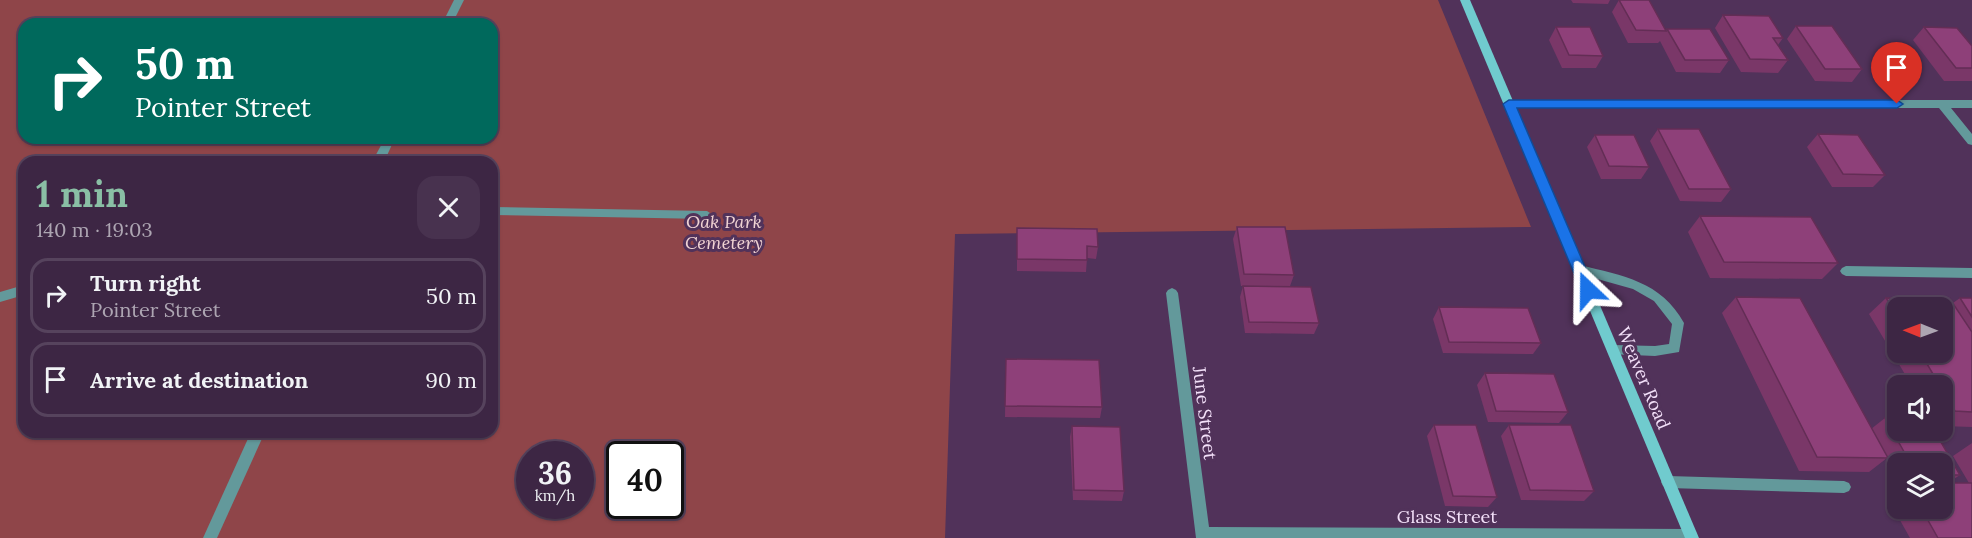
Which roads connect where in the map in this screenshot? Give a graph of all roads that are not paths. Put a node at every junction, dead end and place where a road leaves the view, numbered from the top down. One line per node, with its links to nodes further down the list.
1 (459, 0): 3 (street)
2 (1465, 0): 4 (street, Weaver Road)
3 (450, 18)
4 (1509, 104): 5 (street); 10 (street, Weaver Road)
5 (1942, 104): 6 (street); 7 (street)
6 (1972, 104)
7 (1972, 141)
8 (498, 211): 9 (street)
9 (707, 215)
10 (1580, 270): 16 (street, Weaver Road); 16 (street)
11 (1846, 272): 12 (street)
12 (1972, 273)
13 (18, 292): 15 (street)
14 (1172, 293): 20 (street, June Street)
15 (0, 297)
16 (1613, 350): 18 (street, Weaver Road)
17 (255, 438): 22 (street)
18 (1668, 482): 19 (street); 21 (street, Weaver Road)
19 (1844, 487)
20 (1203, 536): 21 (street, Glass Street)
21 (1692, 537)
22 (210, 538)

